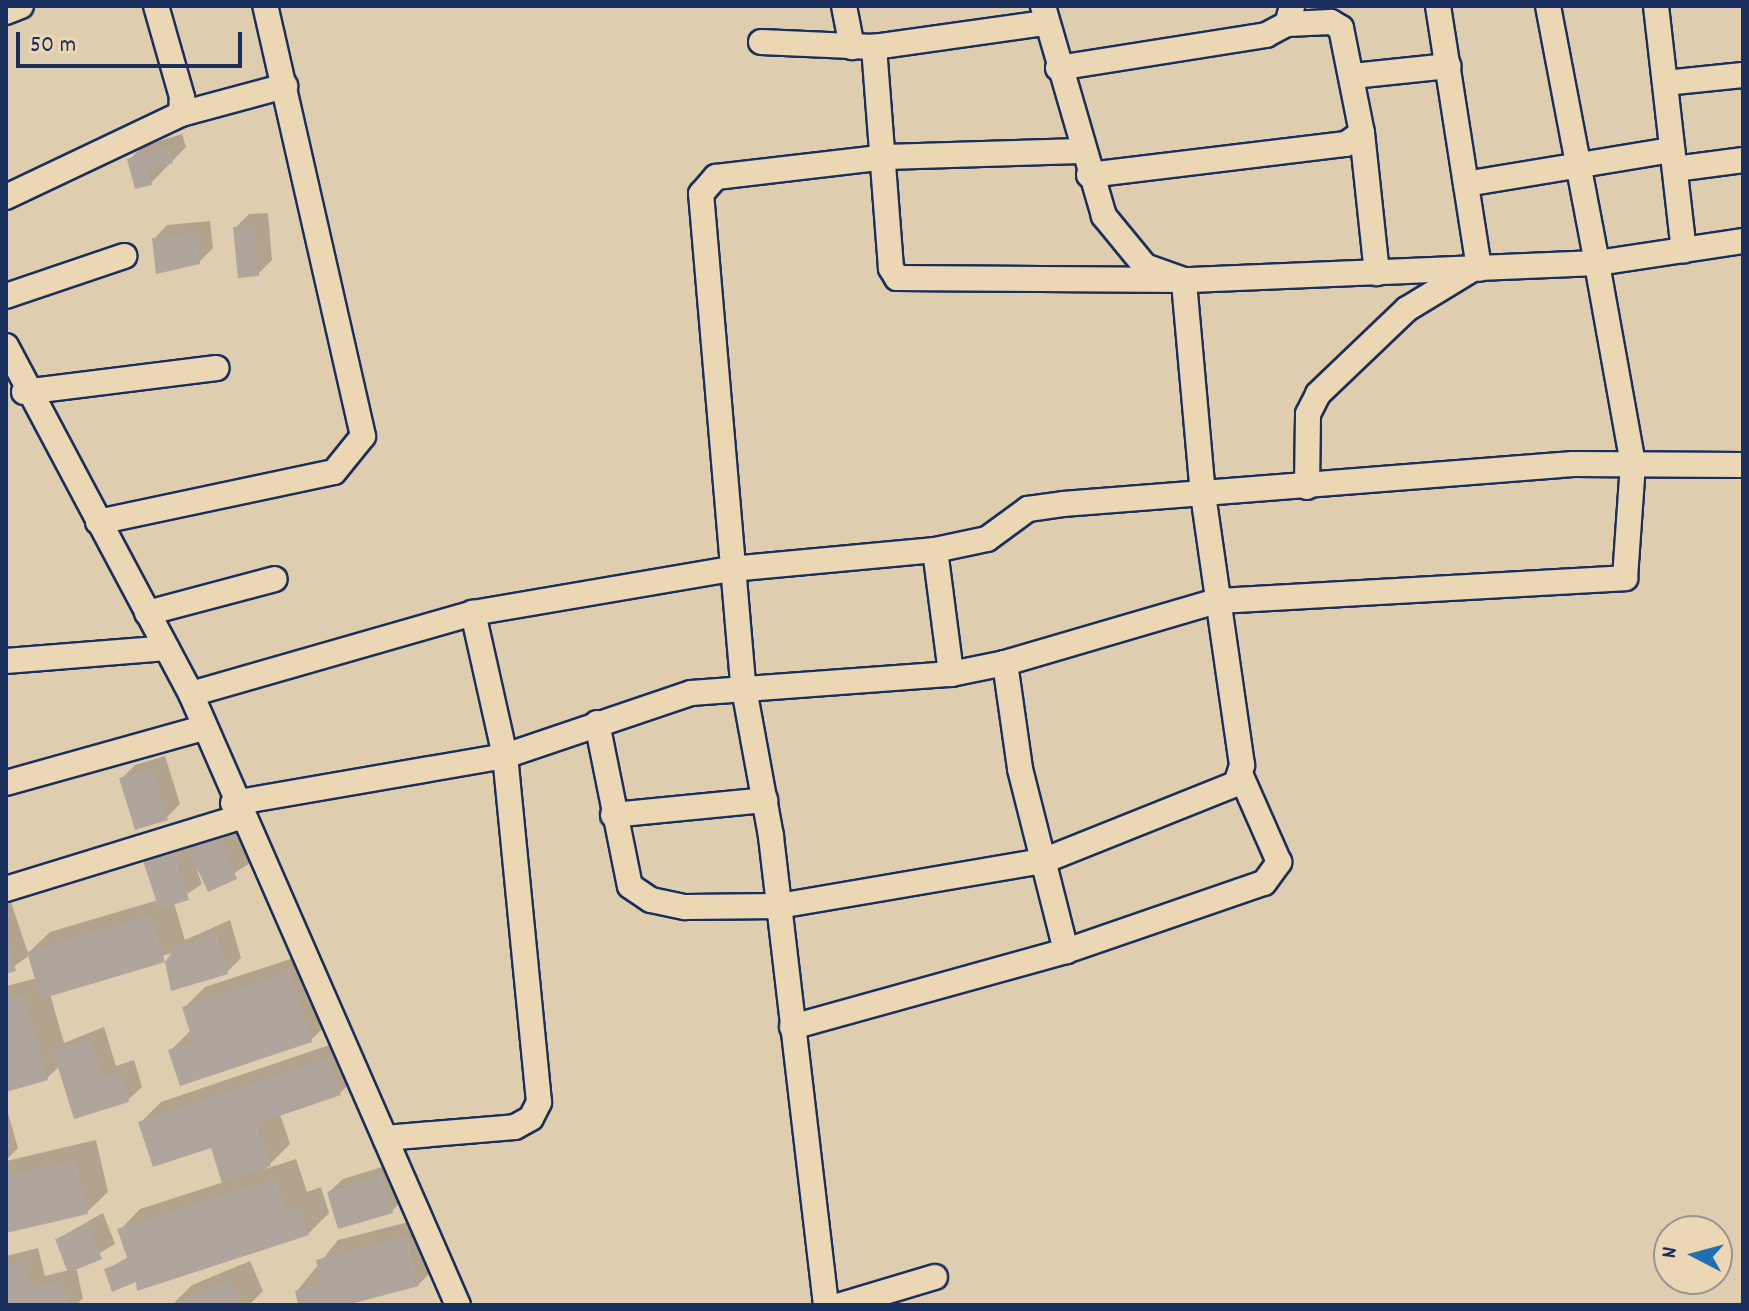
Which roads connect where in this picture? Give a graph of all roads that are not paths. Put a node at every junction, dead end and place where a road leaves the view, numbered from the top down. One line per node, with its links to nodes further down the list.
1 (21, 6): 8 (street)
2 (156, 6): 19 (street)
3 (265, 6): 18 (street)
4 (844, 6): 12 (street)
5 (1438, 6): 13 (street)
6 (1548, 6): 25 (street)
7 (1656, 6): 17 (street)
8 (6, 12)
9 (1044, 15): 12 (street); 14 (street)
10 (1290, 15): 14 (street); 16 (street)
11 (761, 42): 12 (street)
12 (863, 47): 22 (street)
13 (1448, 66): 16 (street); 27 (street)
14 (1058, 68): 21 (street)
15 (1743, 75): 17 (street)
16 (1353, 76): 20 (street)
17 (1665, 83): 23 (street)
18 (285, 86): 19 (street); 45 (street)
19 (181, 114): 28 (street)
20 (1362, 133): 26 (street); 34 (street)
21 (1080, 151): 22 (street); 26 (street)
22 (886, 157): 35 (street); 47 (street)
23 (1673, 160): 24 (street); 25 (street); 30 (street)
24 (1743, 160)
25 (1575, 166): 27 (street); 32 (street)
26 (1089, 175): 35 (street)
27 (1466, 184): 33 (street)
28 (6, 197)
29 (1743, 241): 30 (street)
30 (1684, 250): 32 (street)
31 (124, 256): 36 (street)
32 (1597, 263): 33 (street); 40 (street)
33 (1476, 269): 34 (street); 43 (street)
34 (1377, 273): 35 (street)
35 (1184, 280): 44 (street)
36 (6, 296)
37 (6, 346): 39 (street)
38 (217, 368): 39 (street)
39 (24, 392): 45 (street)
40 (1633, 464): 41 (street); 43 (street); 49 (street)
41 (1743, 465)
42 (349, 471): 45 (street)
43 (1307, 487): 44 (street)
44 (1203, 495): 46 (street); 49 (street)
45 (98, 522): 50 (street)
46 (935, 550): 47 (street); 55 (street)
47 (731, 569): 51 (street); 56 (street)
48 (275, 579): 50 (street)
49 (1217, 601): 54 (street); 61 (street)
50 (147, 613): 52 (street)
51 (473, 613): 57 (street); 60 (street)
52 (166, 648): 53 (street); 57 (street)
53 (6, 661)
54 (1005, 663): 55 (street); 66 (street)
55 (951, 674): 56 (street)
56 (743, 683): 58 (street); 63 (street)
57 (191, 694): 59 (street)
58 (597, 723): 60 (street); 65 (street)
59 (203, 728): 62 (street); 64 (street)
60 (505, 756): 64 (street); 71 (street)
61 (1241, 776): 66 (street); 69 (street)
62 (6, 783)
63 (765, 800): 65 (street); 68 (street)
64 (237, 810): 67 (street); 71 (street)
65 (613, 815): 68 (street)
66 (1043, 861): 68 (street); 69 (street)
67 (6, 889)
68 (779, 906): 70 (street)
69 (1066, 951): 70 (street)
70 (792, 1027): 74 (street)
71 (385, 1138): 73 (street)
72 (935, 1277): 75 (street)
73 (458, 1305)
74 (826, 1305)
75 (841, 1305)

